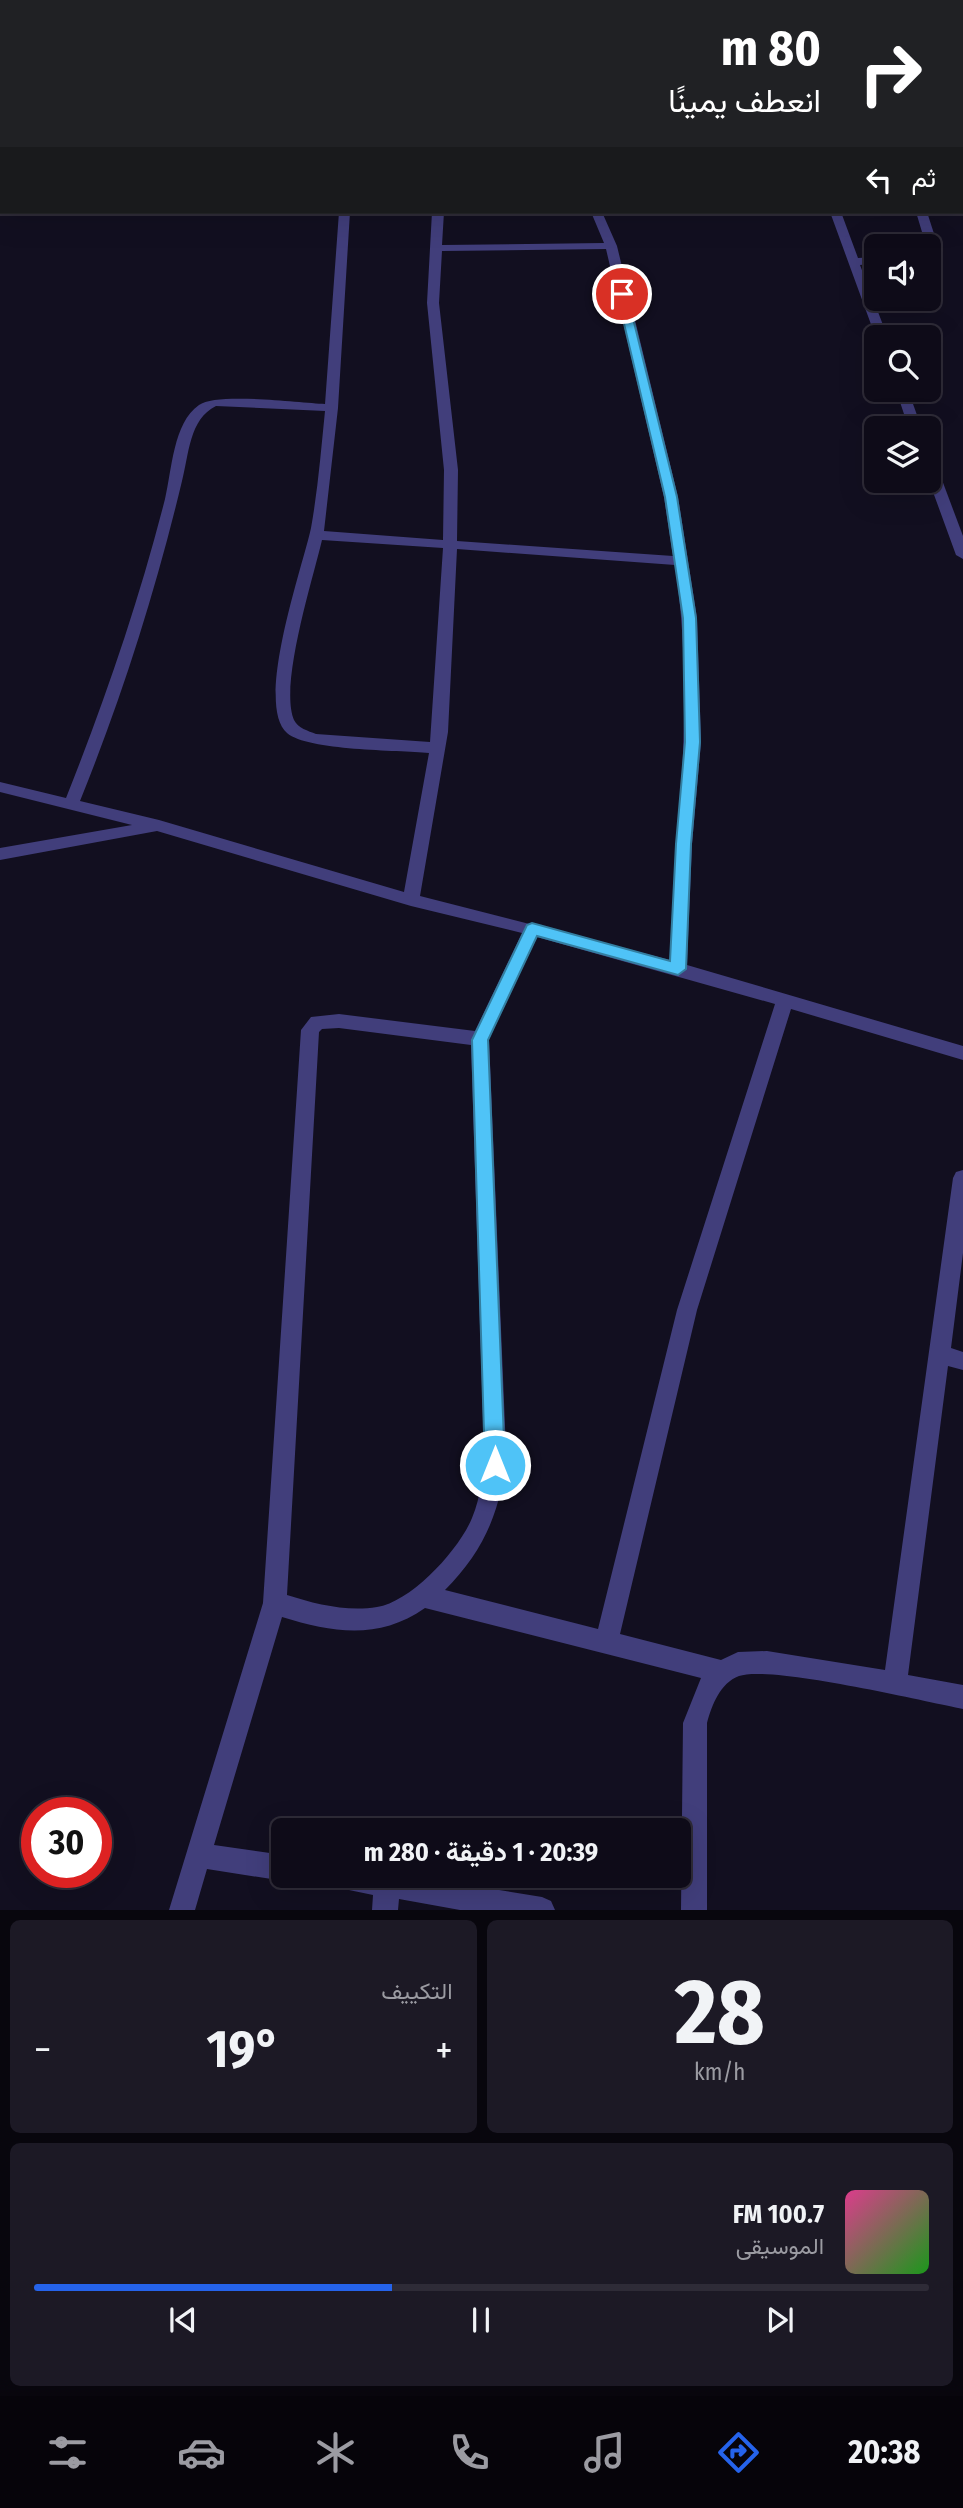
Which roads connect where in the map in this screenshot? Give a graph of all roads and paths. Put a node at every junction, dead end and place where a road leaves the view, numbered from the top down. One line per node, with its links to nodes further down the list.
1 (344, 214): 12 (street)
2 (438, 214): 8 (street)
3 (598, 214): 7 (street)
4 (836, 214): 10 (street)
5 (921, 214): 6 (street)
6 (928, 234)
7 (611, 246): 8 (street); 17 (street)
8 (435, 248): 15 (street)
9 (864, 261): 10 (street)
10 (854, 262): 11 (street)
11 (877, 325)
12 (332, 408): 14 (street); 20 (street)
13 (940, 493): 16 (street)
14 (316, 535): 15 (street); 18 (street)
15 (450, 545): 17 (street); 18 (street)
16 (963, 555)
17 (682, 561): 25 (street)
18 (437, 748): 23 (street)
19 (0, 786): 20 (street)
20 (72, 802): 21 (street)
21 (159, 825): 22 (street); 23 (street)
22 (0, 854)
23 (411, 900): 24 (street)
24 (532, 929): 25 (street); 27 (street)
25 (678, 969): 26 (street)
26 (785, 1001): 28 (street); 34 (street)
27 (480, 1040): 32 (street); 33 (street)
28 (963, 1053)
29 (963, 1178): 30 (street)
30 (939, 1354): 31 (street); 36 (street)
31 (963, 1361)
32 (423, 1596): 33 (street); 34 (street)
33 (275, 1603): 38 (street)
34 (607, 1643): 35 (street)
35 (722, 1672): 36 (street); 44 (street)
36 (895, 1684): 37 (street)
37 (963, 1697)
38 (198, 1854): 39 (street); 42 (street)
39 (271, 1866)
40 (364, 1888): 41 (street)
41 (386, 1897): 43 (street)
42 (181, 1909)
43 (542, 1909)
44 (694, 1909)

